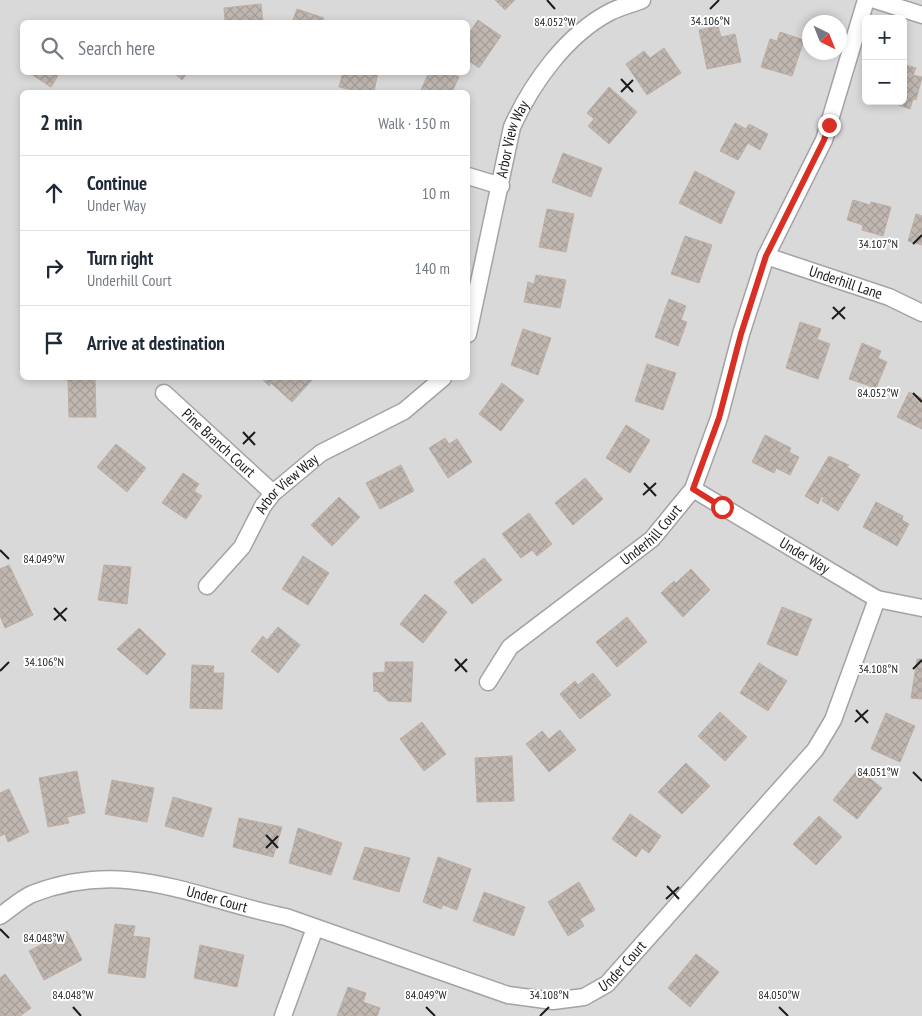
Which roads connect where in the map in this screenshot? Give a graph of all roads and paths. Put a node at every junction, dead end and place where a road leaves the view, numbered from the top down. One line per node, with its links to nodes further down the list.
1 (642, 0): 4 (street, Arbor View Way)
2 (866, 0): 8 (street, Underhill Court)
3 (875, 0): 5 (street)
4 (606, 6): 7 (street, Arbor View Way)
5 (922, 15)
6 (470, 177): 7 (street)
7 (501, 186): 10 (street, Arbor View Way)
8 (766, 256): 9 (street, Underhill Lane); 13 (street, Underhill Court)
9 (922, 312)
10 (470, 325)
11 (441, 380): 14 (street, Arbor View Way)
12 (164, 393): 14 (street, Pine Branch Court)
13 (693, 489): 16 (street, Under Way); 18 (street, Underhill Court)
14 (273, 493): 15 (street, Arbor View Way)
15 (207, 586)
16 (877, 599): 17 (street, Under Way); 20 (street, Under Court)
17 (922, 608)
18 (488, 682)
19 (0, 916): 20 (street, Under Court)
20 (315, 928): 21 (street)
21 (283, 1016)

